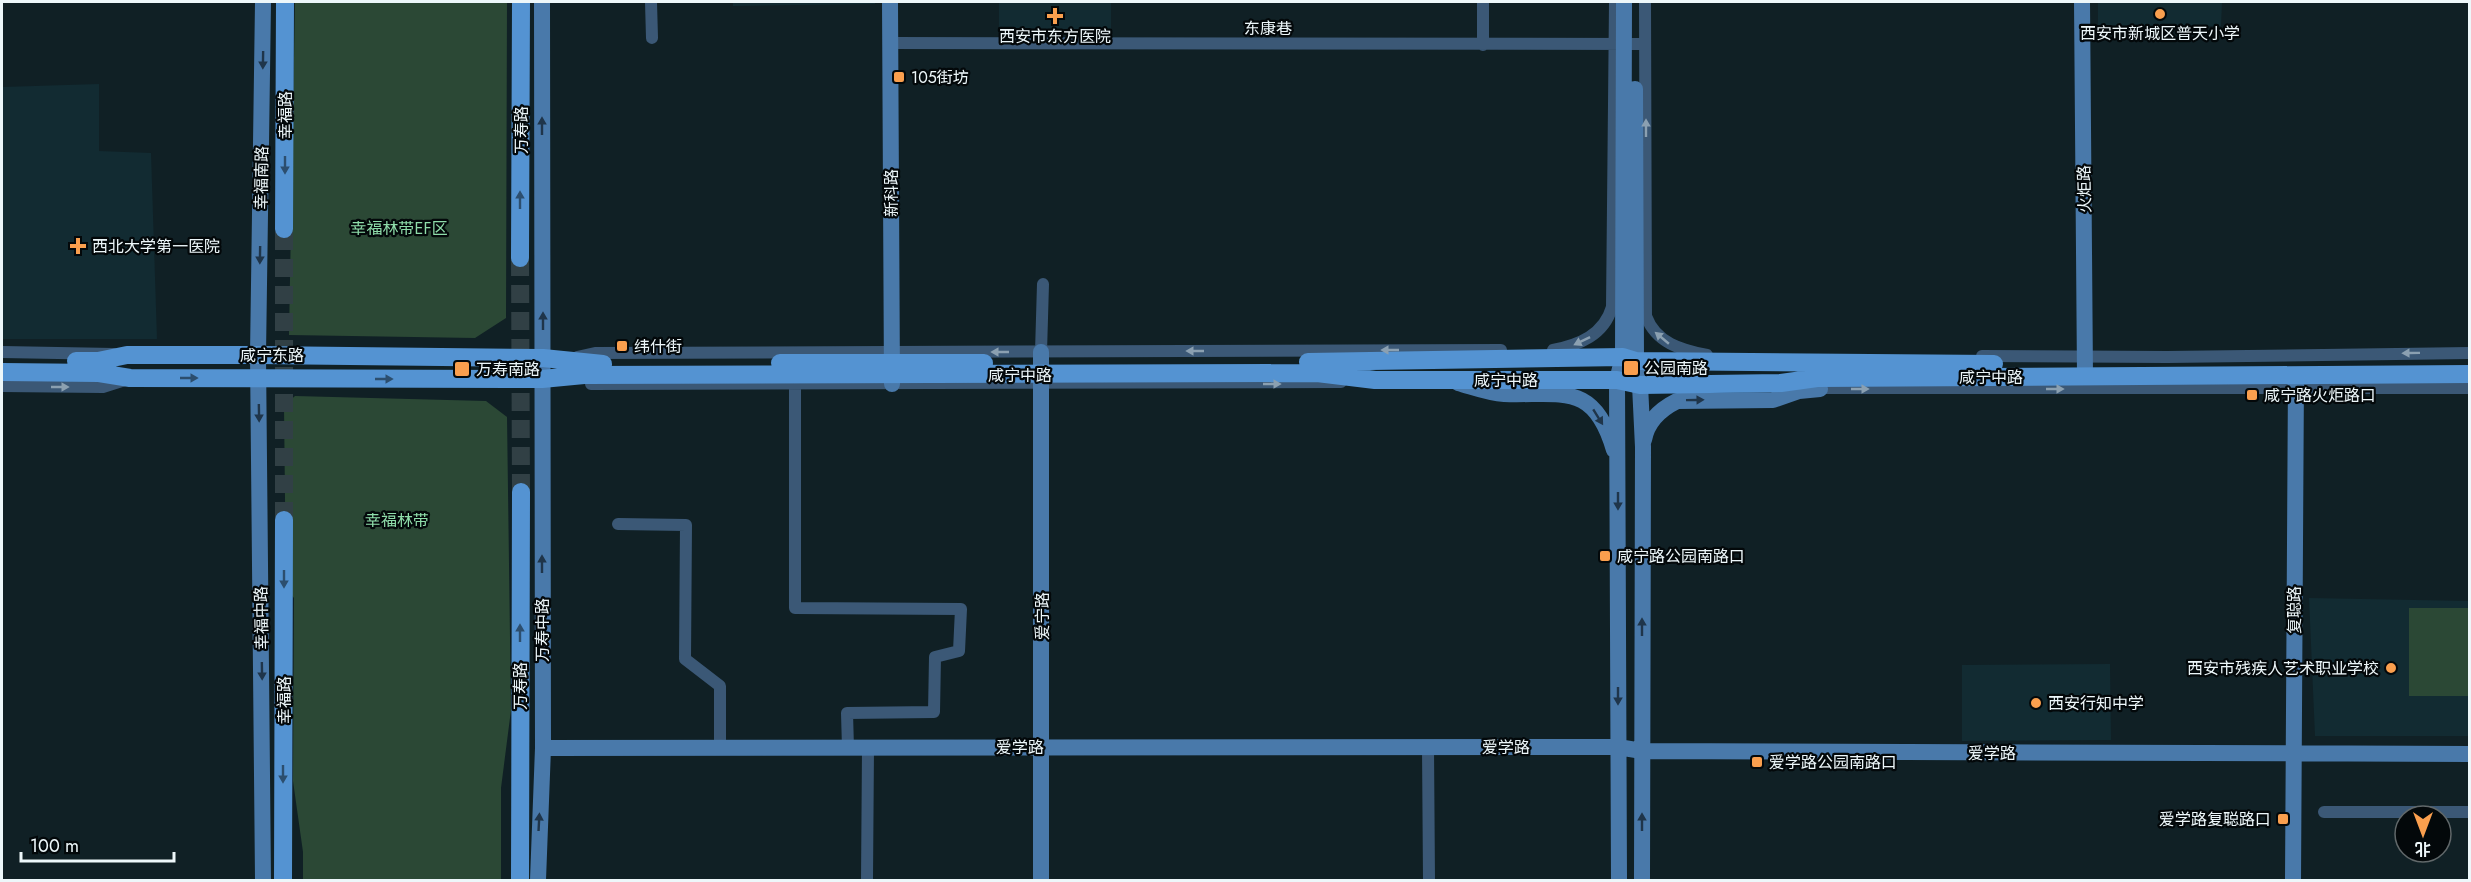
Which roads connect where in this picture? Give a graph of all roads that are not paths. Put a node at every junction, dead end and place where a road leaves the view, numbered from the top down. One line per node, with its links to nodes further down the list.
1 (263, 2): 24 (main road, 幸福南路, one-way to 24)
2 (285, 2): 17 (main road, 幸福路, one-way to 17)
3 (521, 2): 18 (main road, 万寿路, one-way to 3)
4 (542, 2): 25 (main road, one-way to 4)
5 (651, 2): 13 (street)
6 (890, 2): 14 (main road, 新科路)
7 (1484, 2): 15 (street)
8 (1615, 2): 16 (street)
9 (1624, 2): 16 (main road)
10 (1635, 2): 16 (main road)
11 (1646, 2): 16 (street)
12 (2082, 2): 31 (main road, 火炬路)
13 (652, 38)
14 (890, 43): 15 (street, 东康巷); 32 (main road, 新科路)
15 (1484, 45): 16 (street, 东康巷)
16 (1630, 45): 20 (street, one-way to 20); 27 (main road); 28 (street, one-way to 16)
17 (284, 229)
18 (520, 258)
19 (1043, 284): 33 (street)
20 (1553, 350): 26 (street); 33 (street, one-way to 33)
21 (2, 352): 23 (street)
22 (2469, 353): 31 (street, one-way to 31)
23 (127, 355): 24 (main road, 咸宁东路); 29 (main road, 咸宁东路)
24 (258, 355): 25 (main road, 咸宁东路); 37 (main road, 幸福中路)
25 (543, 358): 32 (main road, 咸宁中路); 38 (main road)
26 (1573, 358): 27 (main road, 咸宁中路); 33 (main road, 咸宁中路)
27 (1629, 359): 28 (main road, 咸宁中路); 40 (main road); 44 (main road)
28 (1737, 361): 31 (main road, 咸宁中路)
29 (2, 362)
30 (2469, 364): 31 (main road, 咸宁中路)
31 (2086, 366): 41 (main road, 咸宁中路); 42 (main road, 咸宁中路)
32 (892, 368): 33 (main road, 咸宁中路); 38 (main road, 咸宁中路); 43 (street)
33 (1041, 369): 39 (main road, 咸宁中路, one-way to 39); 53 (main road, 爱宁路)
34 (2, 372): 36 (main road, 咸宁东路)
35 (2469, 374): 41 (main road, 咸宁中路)
36 (130, 378): 37 (main road, 咸宁东路, one-way to 37); 45 (street, one-way to 36)
37 (258, 379): 38 (main road, 咸宁东路, one-way to 38); 65 (main road, 幸福中路, one-way to 65)
38 (542, 379): 43 (street); 55 (main road, 万寿中路, one-way to 38)
39 (1446, 380): 40 (main road, 咸宁中路); 49 (main road, one-way to 49)
40 (1617, 380): 44 (main road, 咸宁中路); 49 (main road)
41 (2296, 382): 46 (street); 47 (street, one-way to 41); 61 (main road, 复聪路)
42 (1781, 383): 44 (main road, 咸宁中路); 47 (street)
43 (795, 384): 57 (street)
44 (1640, 385): 48 (main road)
45 (2, 387)
46 (2469, 388)
47 (1820, 389): 48 (main road, one-way to 47)
48 (1643, 447): 60 (main road, one-way to 48)
49 (1618, 467): 54 (main road, one-way to 54)
50 (521, 492): 67 (main road, 万寿路, one-way to 50)
51 (284, 520): 66 (main road, 幸福路, one-way to 66)
52 (618, 524): 56 (street)
53 (1042, 747): 58 (main road, 爱学路); 59 (main road, 爱学路); 70 (main road, 爱宁路)
54 (1618, 747): 59 (main road, 爱学路); 60 (main road, 爱学路); 72 (main road)
55 (543, 748): 56 (main road, 爱学路); 68 (main road, 万寿中路, one-way to 55)
56 (720, 748): 57 (main road, 爱学路)
57 (848, 748): 58 (main road, 爱学路)
58 (868, 748): 69 (street)
59 (1428, 748): 71 (street)
60 (1642, 751): 61 (main road, 爱学路); 73 (main road, one-way to 60)
61 (2293, 754): 62 (main road, 爱学路); 74 (main road, 复聪路)
62 (2469, 754)
63 (2324, 812): 64 (street)
64 (2469, 812)
65 (263, 880)
66 (283, 880)
67 (520, 880)
68 (538, 880)
69 (867, 880)
70 (1041, 880)
71 (1429, 880)
72 (1619, 880)
73 (1642, 880)
74 (2293, 880)

